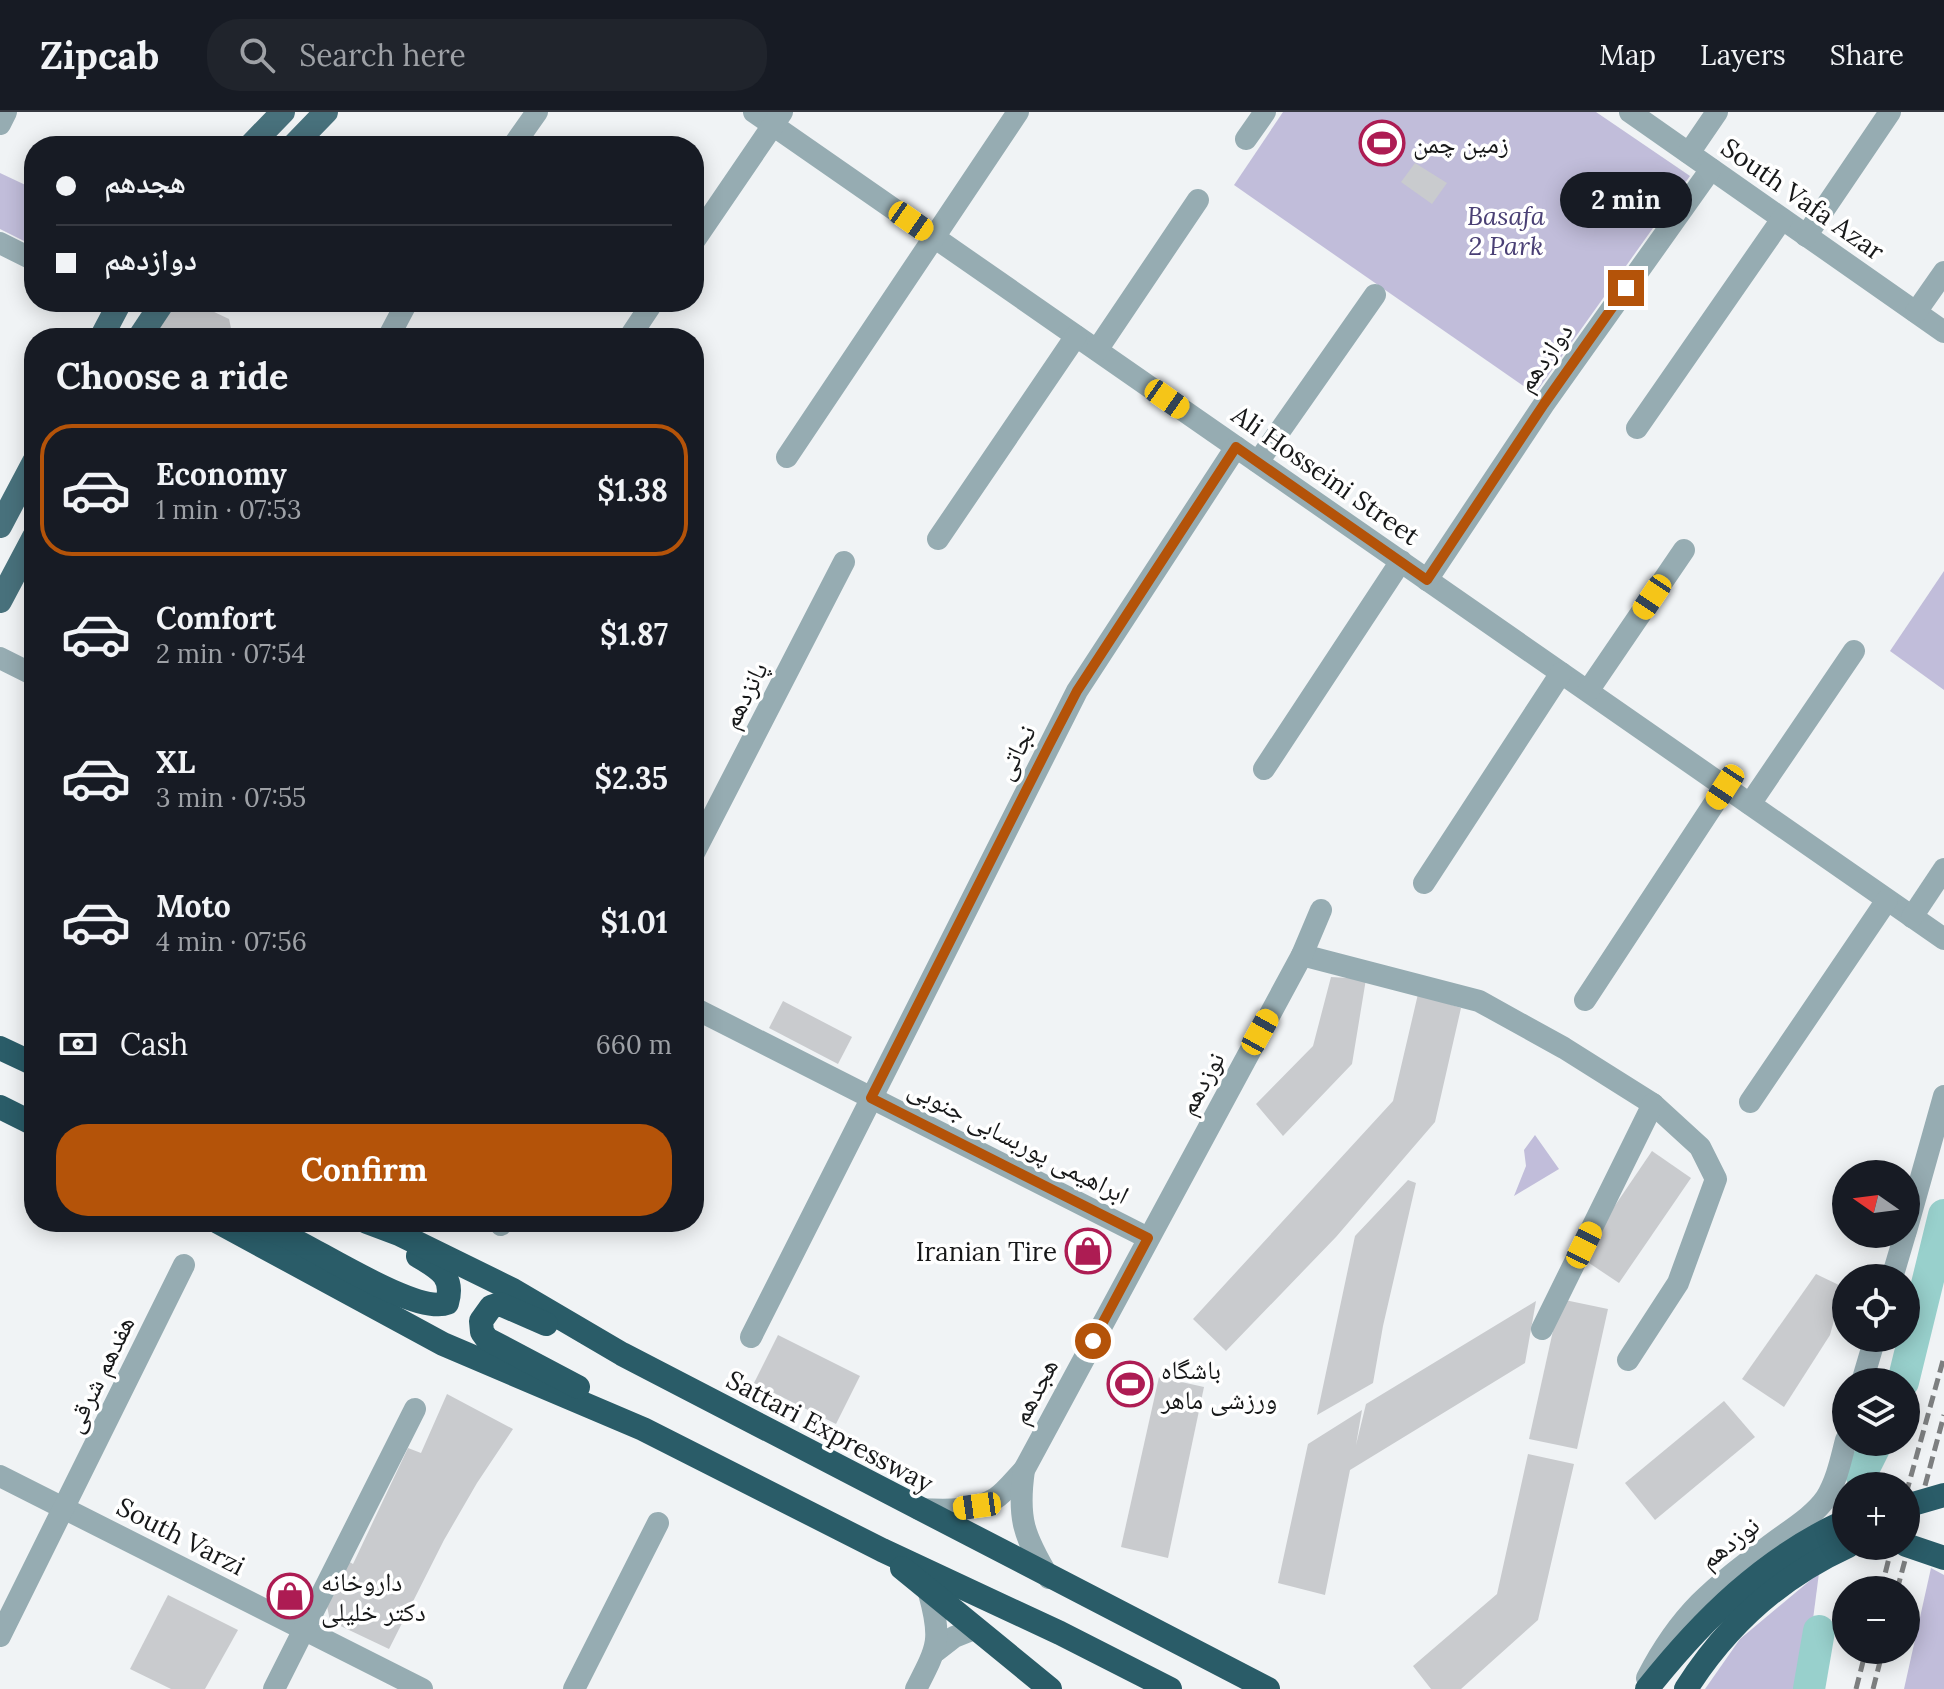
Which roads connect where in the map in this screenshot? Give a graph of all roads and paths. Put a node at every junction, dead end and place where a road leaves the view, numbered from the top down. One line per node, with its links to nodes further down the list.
1 (6, 112): 12 (street)
2 (283, 112): 13 (main road)
3 (326, 112): 14 (main road)
4 (537, 112): 15 (street)
5 (754, 112): 11 (street, Ali Hosseini Street)
6 (1018, 112): 23 (street)
7 (1265, 112): 16 (street)
8 (1630, 112): 17 (street, South Vafa Azar)
9 (1717, 112): 17 (street)
10 (1890, 112): 22 (street)
11 (777, 118): 21 (street); 23 (street, Ali Hosseini Street)
12 (0, 124)
13 (260, 136)
14 (303, 136)
15 (520, 136)
16 (1246, 139)
17 (1689, 153): 18 (street, South Vafa Azar)
18 (1711, 169): 20 (street, South Vafa Azar); 43 (street, دوازدهم)
19 (1198, 200): 31 (street)
20 (1782, 219): 22 (street, South Vafa Azar); 32 (street)
21 (704, 226)
22 (1806, 236): 28 (street, South Vafa Azar)
23 (934, 237): 30 (street, Ali Hosseini Street); 34 (street)
24 (0, 243): 25 (street)
25 (24, 255)
26 (1944, 272): 28 (street)
27 (1375, 295): 35 (street)
28 (1916, 312): 29 (street, South Vafa Azar)
29 (1944, 332)
30 (1076, 336): 31 (street, Ali Hosseini Street); 38 (street)
31 (1097, 350): 33 (street, Ali Hosseini Street)
32 (1637, 428)
33 (1236, 447): 35 (street, Ali Hosseini Street); 66 (street, نجاتی)
34 (787, 457)
35 (1258, 462): 41 (street, Ali Hosseini Street)
36 (24, 481): 37 (main road)
37 (0, 526)
38 (938, 539)
39 (1684, 550): 49 (street)
40 (24, 556): 44 (main road)
41 (1401, 561): 43 (street, Ali Hosseini Street); 50 (street)
42 (844, 562): 53 (street, پانزدهم)
43 (1427, 580): 48 (street, Ali Hosseini Street)
44 (0, 601)
45 (1854, 651): 52 (street)
46 (0, 658): 47 (street)
47 (24, 670)
48 (1561, 673): 49 (street, Ali Hosseini Street); 55 (street)
49 (1588, 691): 51 (street, Ali Hosseini Street)
50 (1264, 769)
51 (1725, 787): 52 (street, Ali Hosseini Street); 61 (street)
52 (1750, 804): 56 (street, Ali Hosseini Street)
53 (704, 834)
54 (1944, 869): 58 (street)
55 (1424, 883)
56 (1887, 900): 58 (street, Ali Hosseini Street); 67 (street)
57 (1321, 910): 60 (street, نوزدهم)
58 (1912, 917): 59 (street, Ali Hosseini Street)
59 (1944, 939)
60 (1302, 955): 68 (street); 76 (street, نوزدهم)
61 (1585, 1000)
62 (704, 1013): 66 (street, ابراهیمی پوربسابی جنوبی)
63 (0, 1048): 64 (highway)
64 (24, 1059)
65 (1944, 1096): 71 (street)
66 (871, 1098): 76 (street, ابراهیمی پوربسابی جنوبی); 79 (street, نجاتی)
67 (1750, 1102)
68 (1653, 1104): 78 (street); 81 (street)
69 (0, 1107): 70 (highway)
70 (24, 1119)
71 (1920, 1183)
72 (236, 1232): 83 (highway)
73 (275, 1232): 74 (highway)
74 (380, 1232)
75 (393, 1232): 80 (highway, Sattari Expressway)
76 (1148, 1238): 85 (street, هجدهم)
77 (184, 1265): 89 (street, هفدهم شرقی)
78 (1542, 1329)
79 (751, 1337)
80 (622, 1354): 83 (highway); 90 (highway, Sattari Expressway)
81 (1628, 1360)
82 (415, 1409): 99 (street)
83 (643, 1429): 93 (highway)
84 (1841, 1456): 110 (street, نوزدهم)
85 (1024, 1470): 90 (street); 97 (street, هجدهم)
86 (0, 1476): 89 (street, South Varzi)
87 (1944, 1495): 88 (highway, bridge)
88 (1920, 1502)
89 (64, 1508): 99 (street, South Varzi); 101 (street, هفدهم شرقی)
90 (917, 1509): 97 (highway, Sattari Expressway)
91 (658, 1523): 105 (street)
92 (1832, 1528): 110 (highway)
93 (882, 1550): 98 (highway); 108 (highway)
94 (1920, 1550): 96 (highway, bridge)
95 (1832, 1554): 111 (highway)
96 (1944, 1558)
97 (1049, 1578): 109 (highway, Sattari Expressway)
98 (929, 1593): 100 (highway); 102 (street)
99 (304, 1629): 103 (street); 104 (street, South Varzi)
100 (974, 1629): 102 (street); 107 (highway)
101 (0, 1636)
102 (936, 1651): 106 (street)
103 (274, 1689)
104 (422, 1689)
105 (574, 1689)
106 (916, 1689)
107 (1050, 1689)
108 (1170, 1689)
109 (1268, 1689)
110 (1644, 1689)
111 (1686, 1689)

